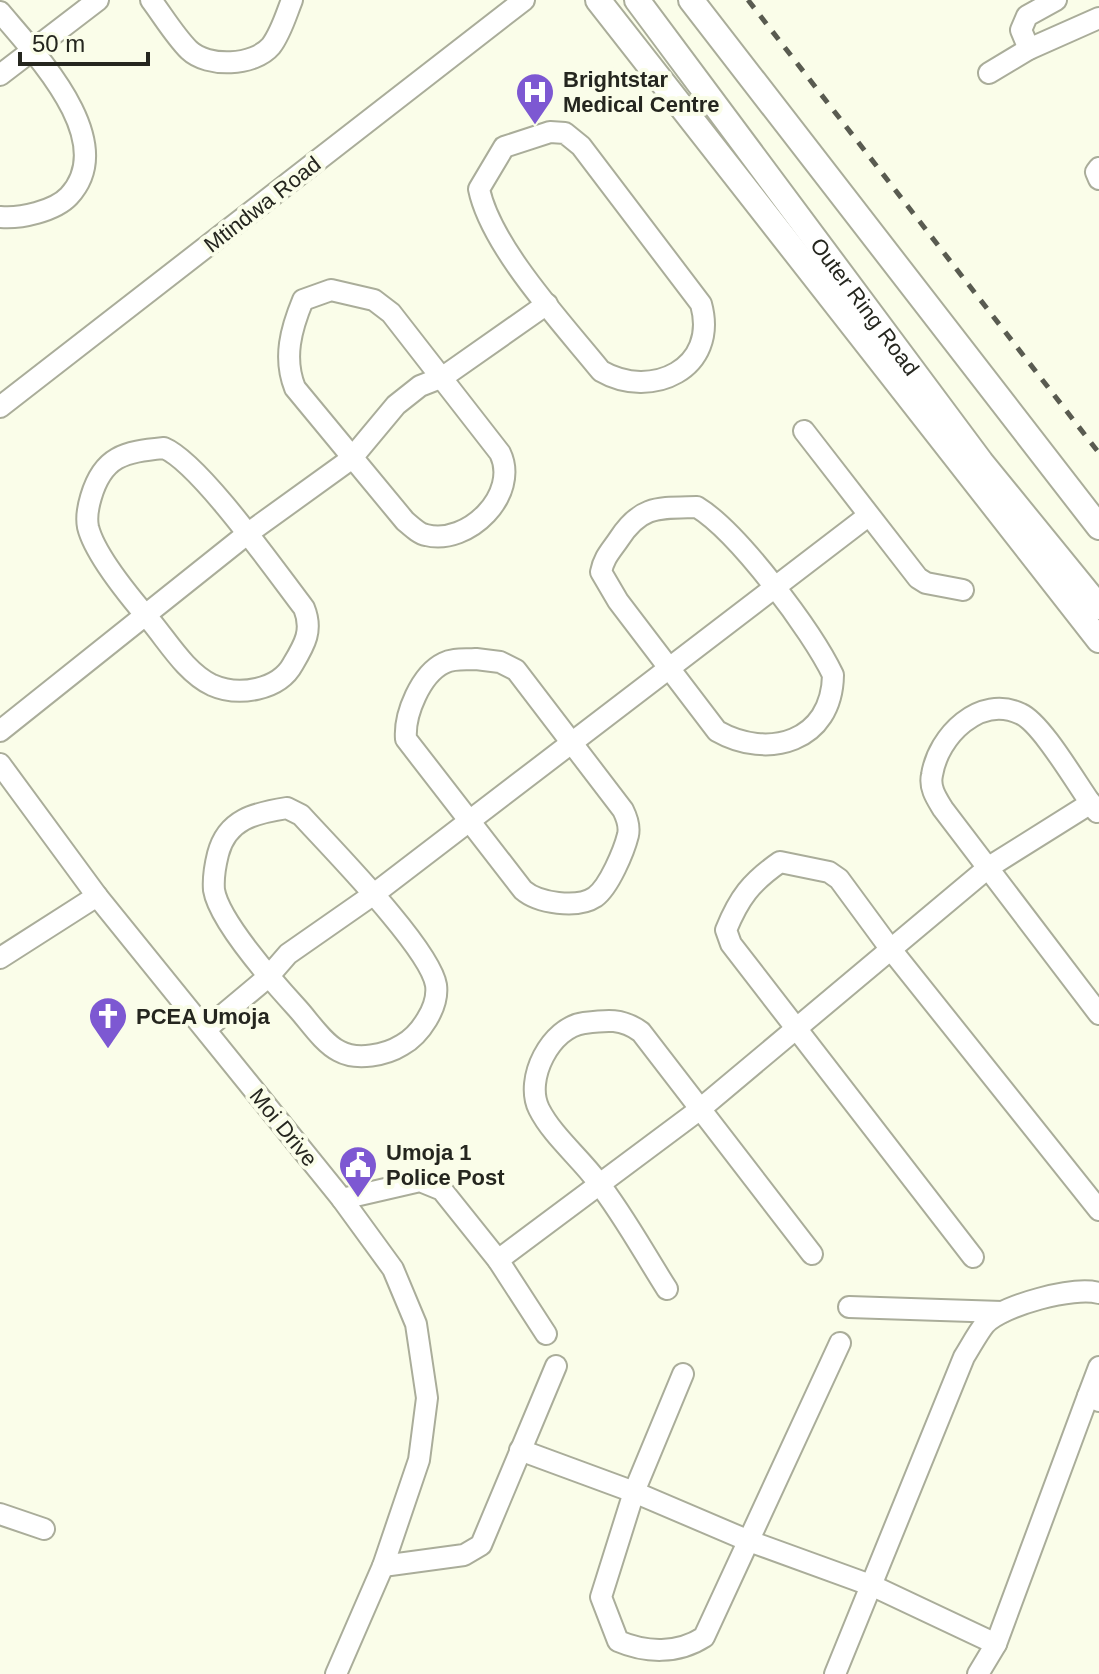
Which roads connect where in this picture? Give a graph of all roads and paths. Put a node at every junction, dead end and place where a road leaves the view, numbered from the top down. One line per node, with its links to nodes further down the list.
1 (98, 0): 12 (street)
2 (151, 0): 3 (street)
3 (292, 0)
4 (524, 0): 20 (street, Mtindwa Road)
5 (598, 0): 30 (main road)
6 (637, 0): 28 (main road, Outer Ring Road)
7 (691, 0): 24 (main road, Outer Ring Road)
8 (1056, 0): 11 (street)
9 (0, 12): 12 (street)
10 (1099, 18): 11 (street)
11 (1029, 49): 13 (street)
12 (33, 51): 14 (street); 17 (street)
13 (989, 73)
14 (0, 75)
15 (1099, 168): 16 (street)
16 (1099, 179)
17 (0, 217)
18 (547, 304): 18 (street); 19 (street)
19 (443, 377): 22 (street); 22 (street); 22 (street)
20 (0, 407)
21 (804, 431): 23 (street)
22 (351, 459): 25 (street)
23 (868, 516): 26 (street); 27 (street)
24 (1099, 527)
25 (247, 534): 29 (street); 29 (street); 29 (street)
26 (772, 586): 31 (street); 31 (street); 31 (street)
27 (963, 590)
28 (1099, 607)
29 (144, 614): 32 (street)
30 (1099, 640)
31 (670, 668): 33 (street)
32 (0, 731)
33 (570, 741): 36 (street); 36 (street); 36 (street)
34 (0, 764): 39 (street, Moi Drive)
35 (1095, 808): 37 (street); 37 (street)
36 (471, 819): 38 (street)
37 (989, 867): 40 (street); 43 (street)
38 (374, 894): 42 (street); 42 (street); 42 (street)
39 (97, 896): 41 (street); 44 (street, Moi Drive)
40 (889, 947): 45 (street); 45 (street); 49 (street)
41 (0, 958)
42 (268, 977): 44 (street)
43 (1099, 1014)
44 (206, 1029): 48 (street, Moi Drive)
45 (797, 1030): 46 (street); 51 (street)
46 (699, 1110): 47 (street); 47 (street); 50 (street)
47 (600, 1184): 52 (street); 53 (street)
48 (342, 1199): 52 (street); 68 (street, Moi Drive)
49 (1099, 1210)
50 (812, 1254)
51 (973, 1257)
52 (498, 1260): 57 (street)
53 (667, 1289)
54 (1099, 1293): 56 (street)
55 (849, 1307): 56 (street)
56 (1002, 1312): 69 (street)
57 (546, 1334)
58 (840, 1343): 67 (street)
59 (556, 1366): 63 (street)
60 (1099, 1367): 62 (street)
61 (683, 1374): 64 (street)
62 (1093, 1398): 70 (street)
63 (520, 1450): 64 (street); 68 (street)
64 (634, 1492): 67 (street); 67 (street)
65 (0, 1514): 66 (street)
66 (44, 1529)
67 (749, 1541): 69 (street)
68 (383, 1566): 71 (street, Moi Drive)
69 (873, 1586): 70 (street); 72 (street)
70 (996, 1644): 73 (street)
71 (336, 1674)
72 (835, 1674)
73 (978, 1674)

